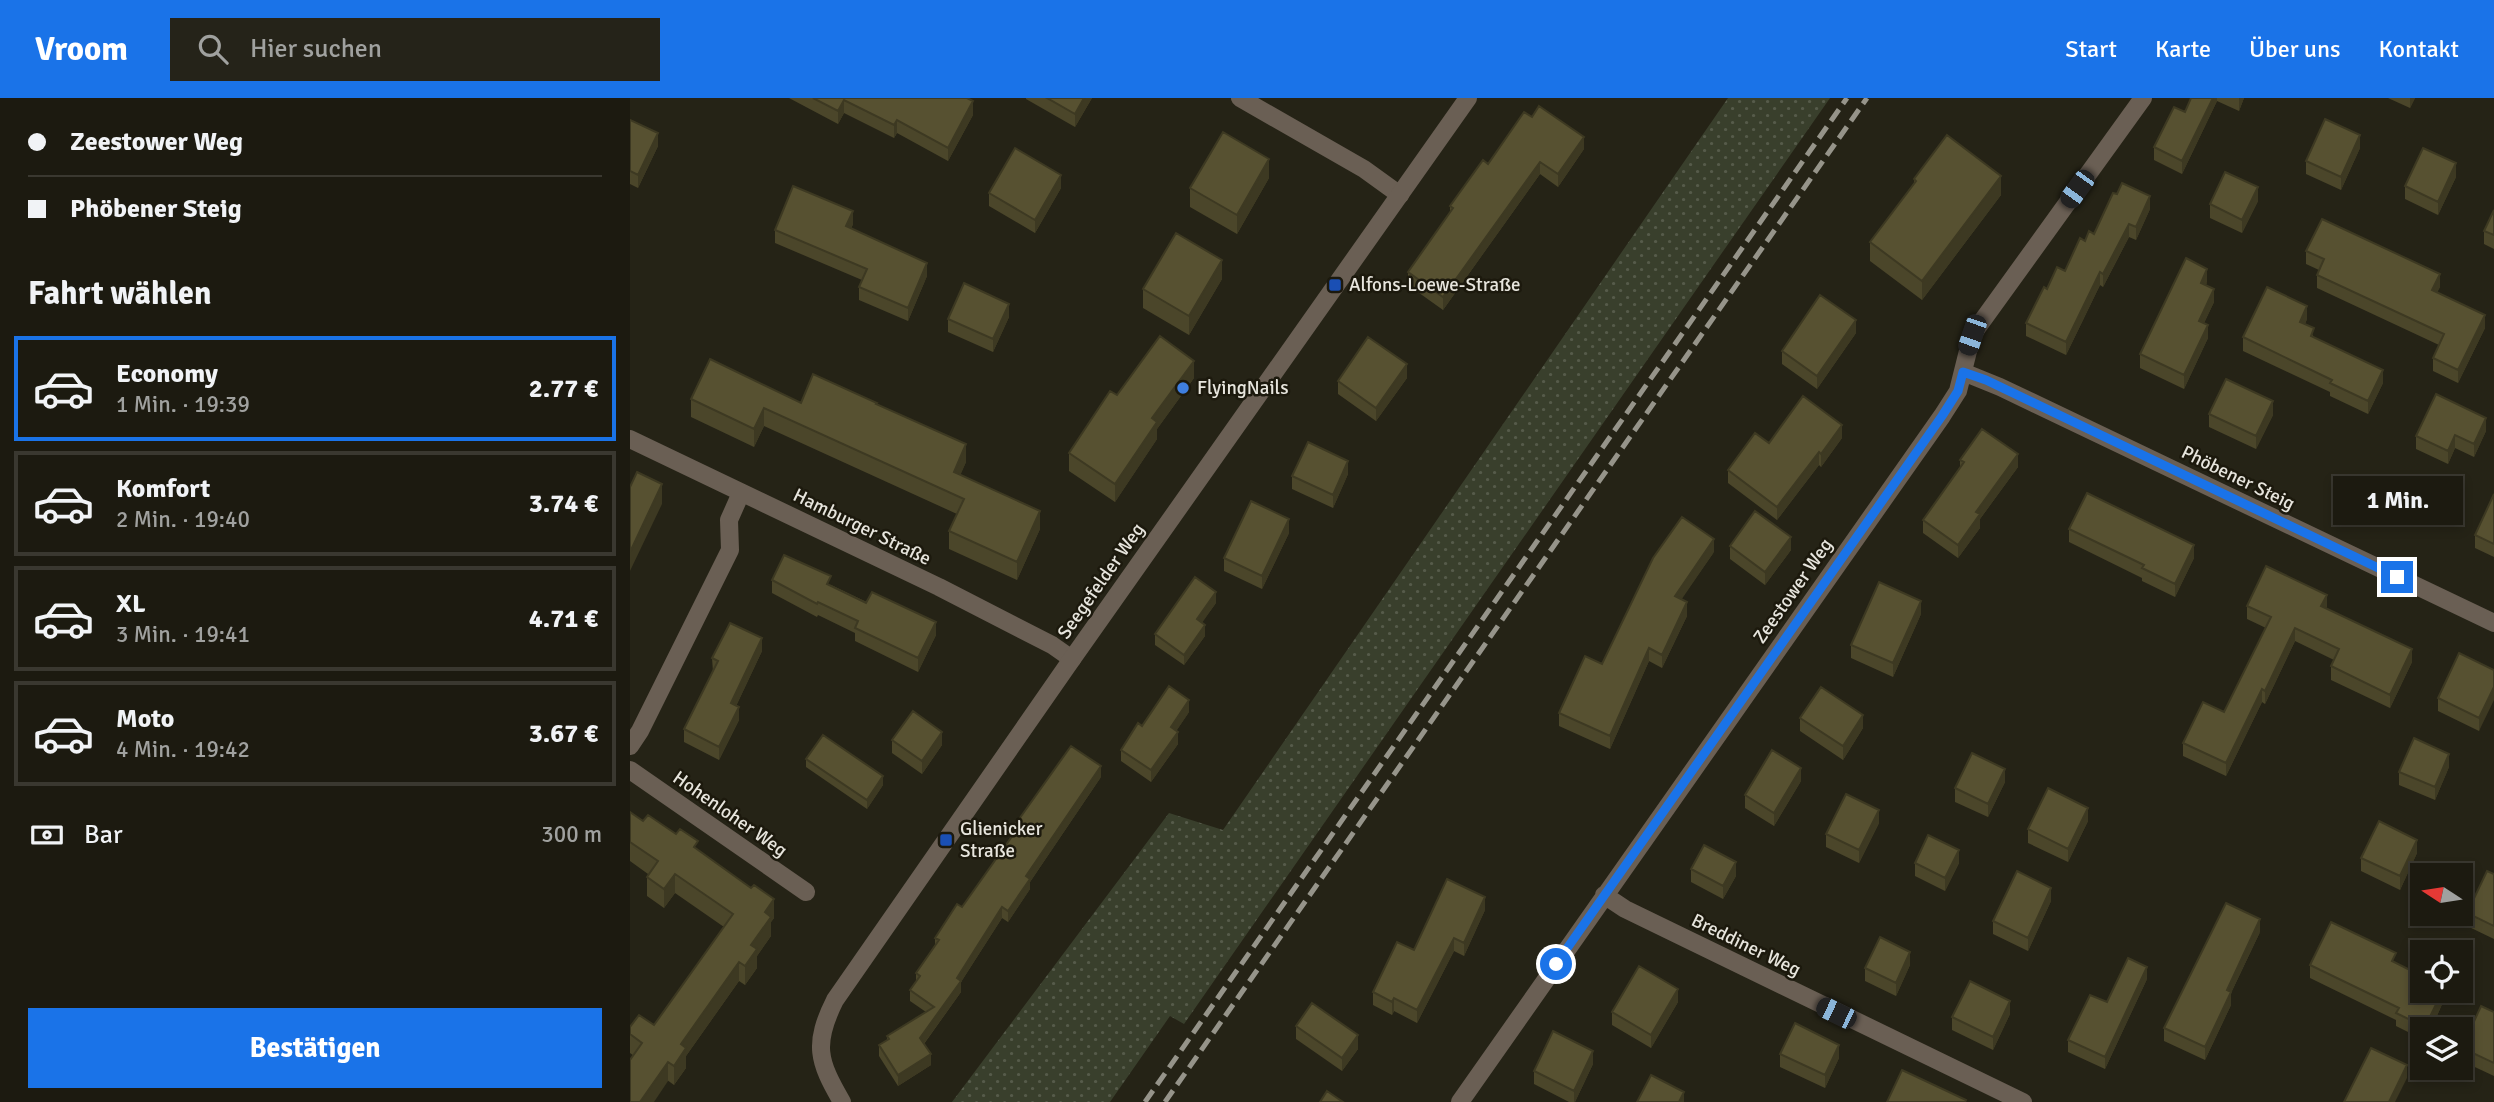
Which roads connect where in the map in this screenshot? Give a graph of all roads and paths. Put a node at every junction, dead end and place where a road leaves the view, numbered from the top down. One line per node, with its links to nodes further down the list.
1 (1240, 98): 4 (street)
2 (1468, 98): 4 (street, Seegefelder Weg)
3 (2143, 98): 5 (street, Zeestower Weg)
4 (1400, 195): 9 (street, Seegefelder Weg)
5 (1963, 372): 8 (street, Phöbener Steig); 13 (street, Zeestower Weg)
6 (630, 439): 7 (street, Hamburger Straße)
7 (741, 493): 9 (street, Hamburger Straße); 10 (street)
8 (2494, 623)
9 (1072, 659): 14 (street, Seegefelder Weg)
10 (630, 746)
11 (630, 770): 12 (street, Hohenloher Weg)
12 (806, 892)
13 (1604, 895): 15 (street, Zeestower Weg); 16 (street, Breddiner Weg)
14 (842, 1102)
15 (1460, 1102)
16 (2023, 1102)

